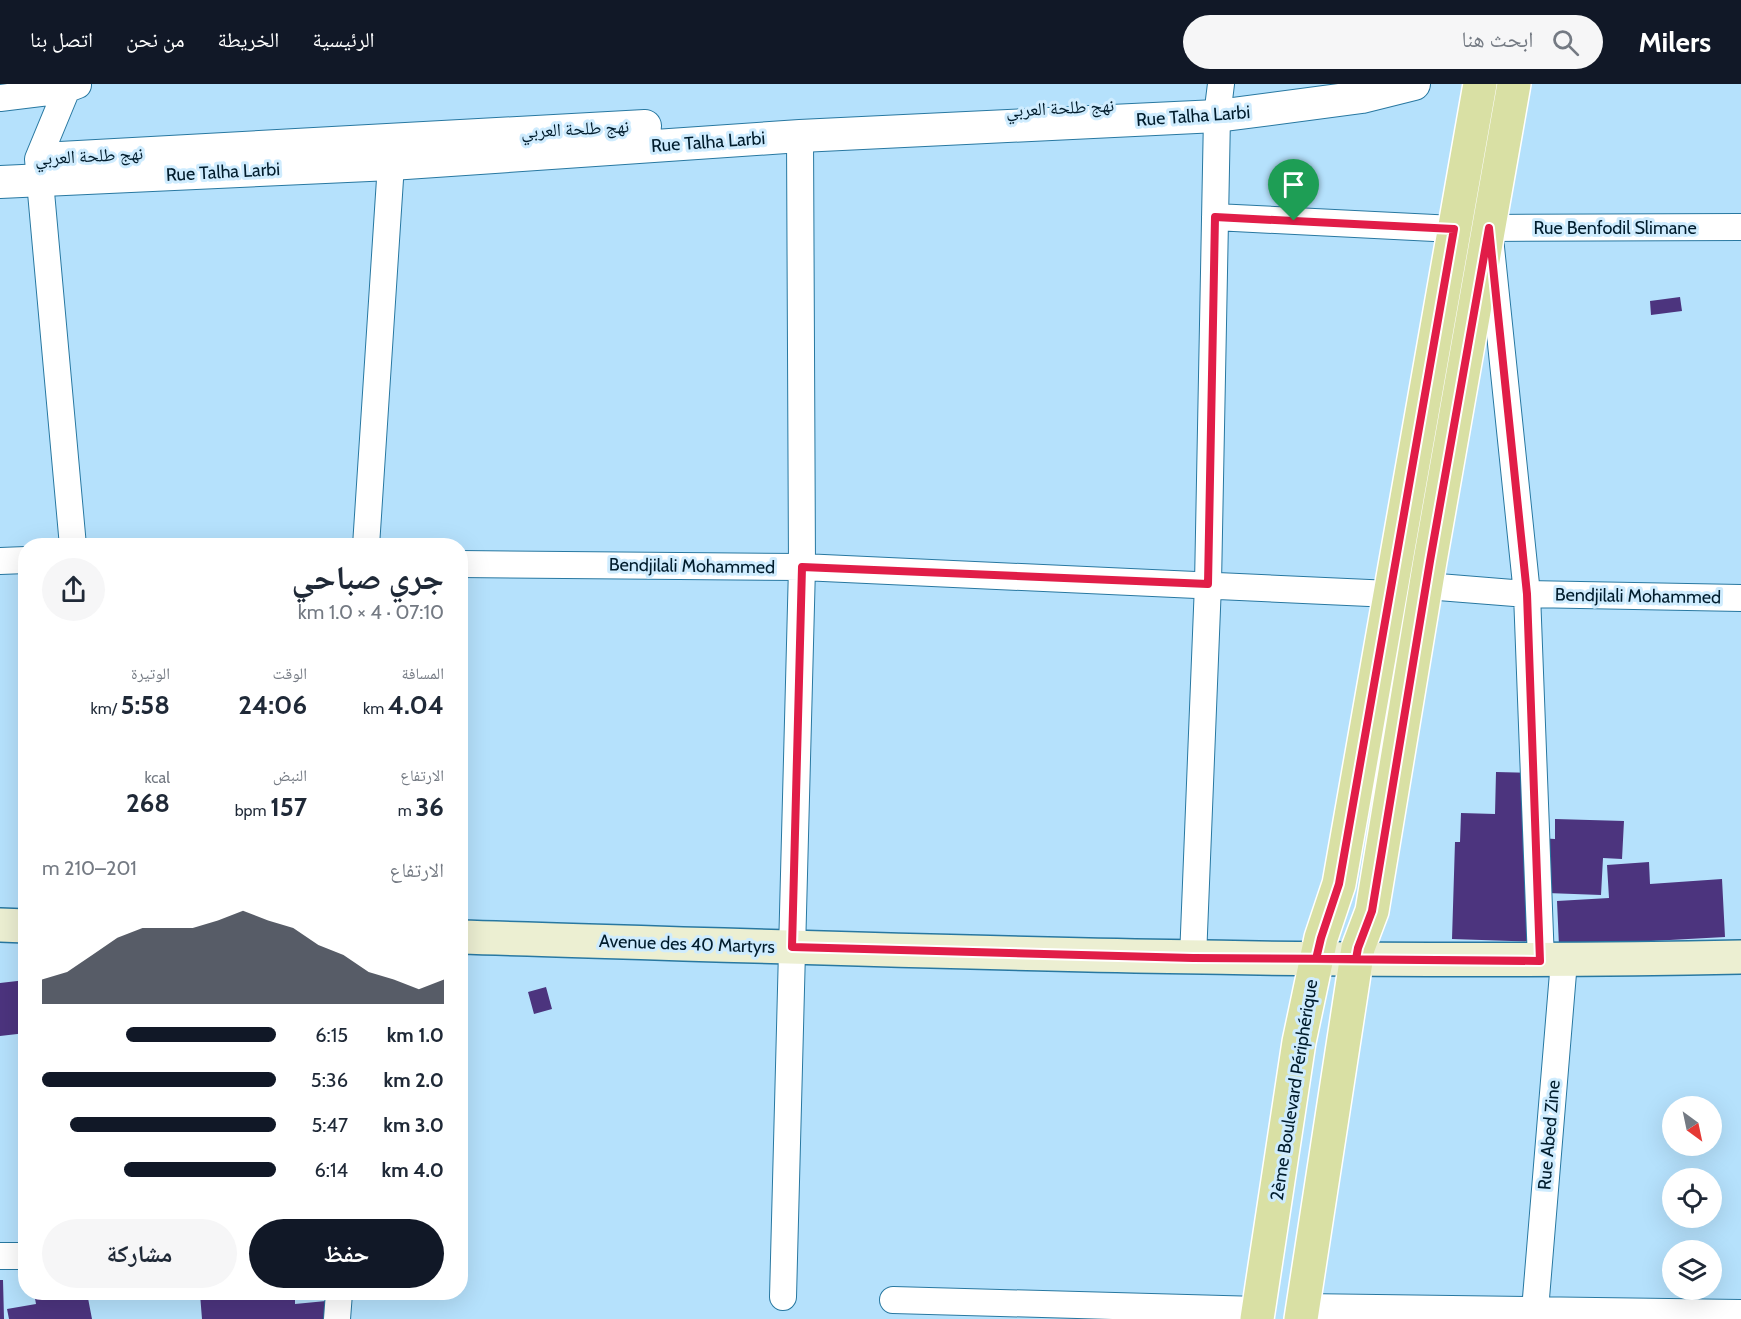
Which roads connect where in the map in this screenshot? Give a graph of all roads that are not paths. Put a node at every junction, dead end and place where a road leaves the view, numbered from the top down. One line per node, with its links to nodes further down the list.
1 (1328, 84): 7 (street, نهج طلحة العربي)
2 (1414, 84): 7 (street, Rue Talha Larbi)
3 (1480, 84): 16 (main road, 2ème Boulevard Périphérique)
4 (1514, 84): 15 (main road)
5 (72, 86): 6 (street); 11 (street)
6 (0, 98)
7 (1220, 99): 8 (street, Rue Talha Larbi); 11 (street, نهج طلحة العربي); 13 (street)
8 (800, 136): 10 (street, Rue Talha Larbi); 22 (street)
9 (0, 161): 11 (street, نهج طلحة العربي)
10 (391, 164): 11 (street, Rue Talha Larbi); 18 (street)
11 (39, 170): 12 (street, Rue Talha Larbi); 17 (street)
12 (0, 182)
13 (1215, 217): 16 (street); 23 (street)
14 (1741, 227): 15 (street, Rue Benfodil Slimane)
15 (1489, 228): 24 (main road); 26 (street, Rue Abed Zine)
16 (1454, 229): 25 (main road, 2ème Boulevard Périphérique)
17 (72, 538)
18 (367, 538)
19 (18, 560): 20 (street)
20 (0, 561)
21 (468, 564): 22 (street, Bendjilali Mohammed)
22 (802, 567): 23 (street, Bendjilali Mohammed); 31 (street)
23 (1208, 584): 25 (street, Bendjilali Mohammed); 33 (street)
24 (1426, 586): 26 (street, Bendjilali Mohammed); 35 (main road)
25 (1390, 594): 34 (main road, 2ème Boulevard Périphérique)
26 (1527, 594): 27 (street, Bendjilali Mohammed); 36 (street, Rue Abed Zine)
27 (1741, 597)
28 (0, 925): 29 (main road)
29 (18, 926)
30 (468, 937): 31 (main road, Avenue des 40 Martyrs)
31 (792, 947): 33 (main road, Avenue des 40 Martyrs); 39 (street)
32 (1741, 957): 36 (main road, Avenue des 40 Martyrs)
33 (1193, 958): 34 (main road, Avenue des 40 Martyrs)
34 (1316, 959): 35 (main road, Avenue des 40 Martyrs); 45 (main road, 2ème Boulevard Périphérique)
35 (1356, 959): 36 (main road, Avenue des 40 Martyrs); 43 (main road)
36 (1552, 961): 42 (street, Rue Abed Zine)
37 (0, 1256): 38 (street)
38 (18, 1256)
39 (783, 1297)
40 (338, 1300): 46 (street)
41 (893, 1300): 45 (street)
42 (1535, 1310): 43 (street); 44 (street)
43 (1302, 1313)
44 (1741, 1313)
45 (1258, 1314)
46 (337, 1319)

